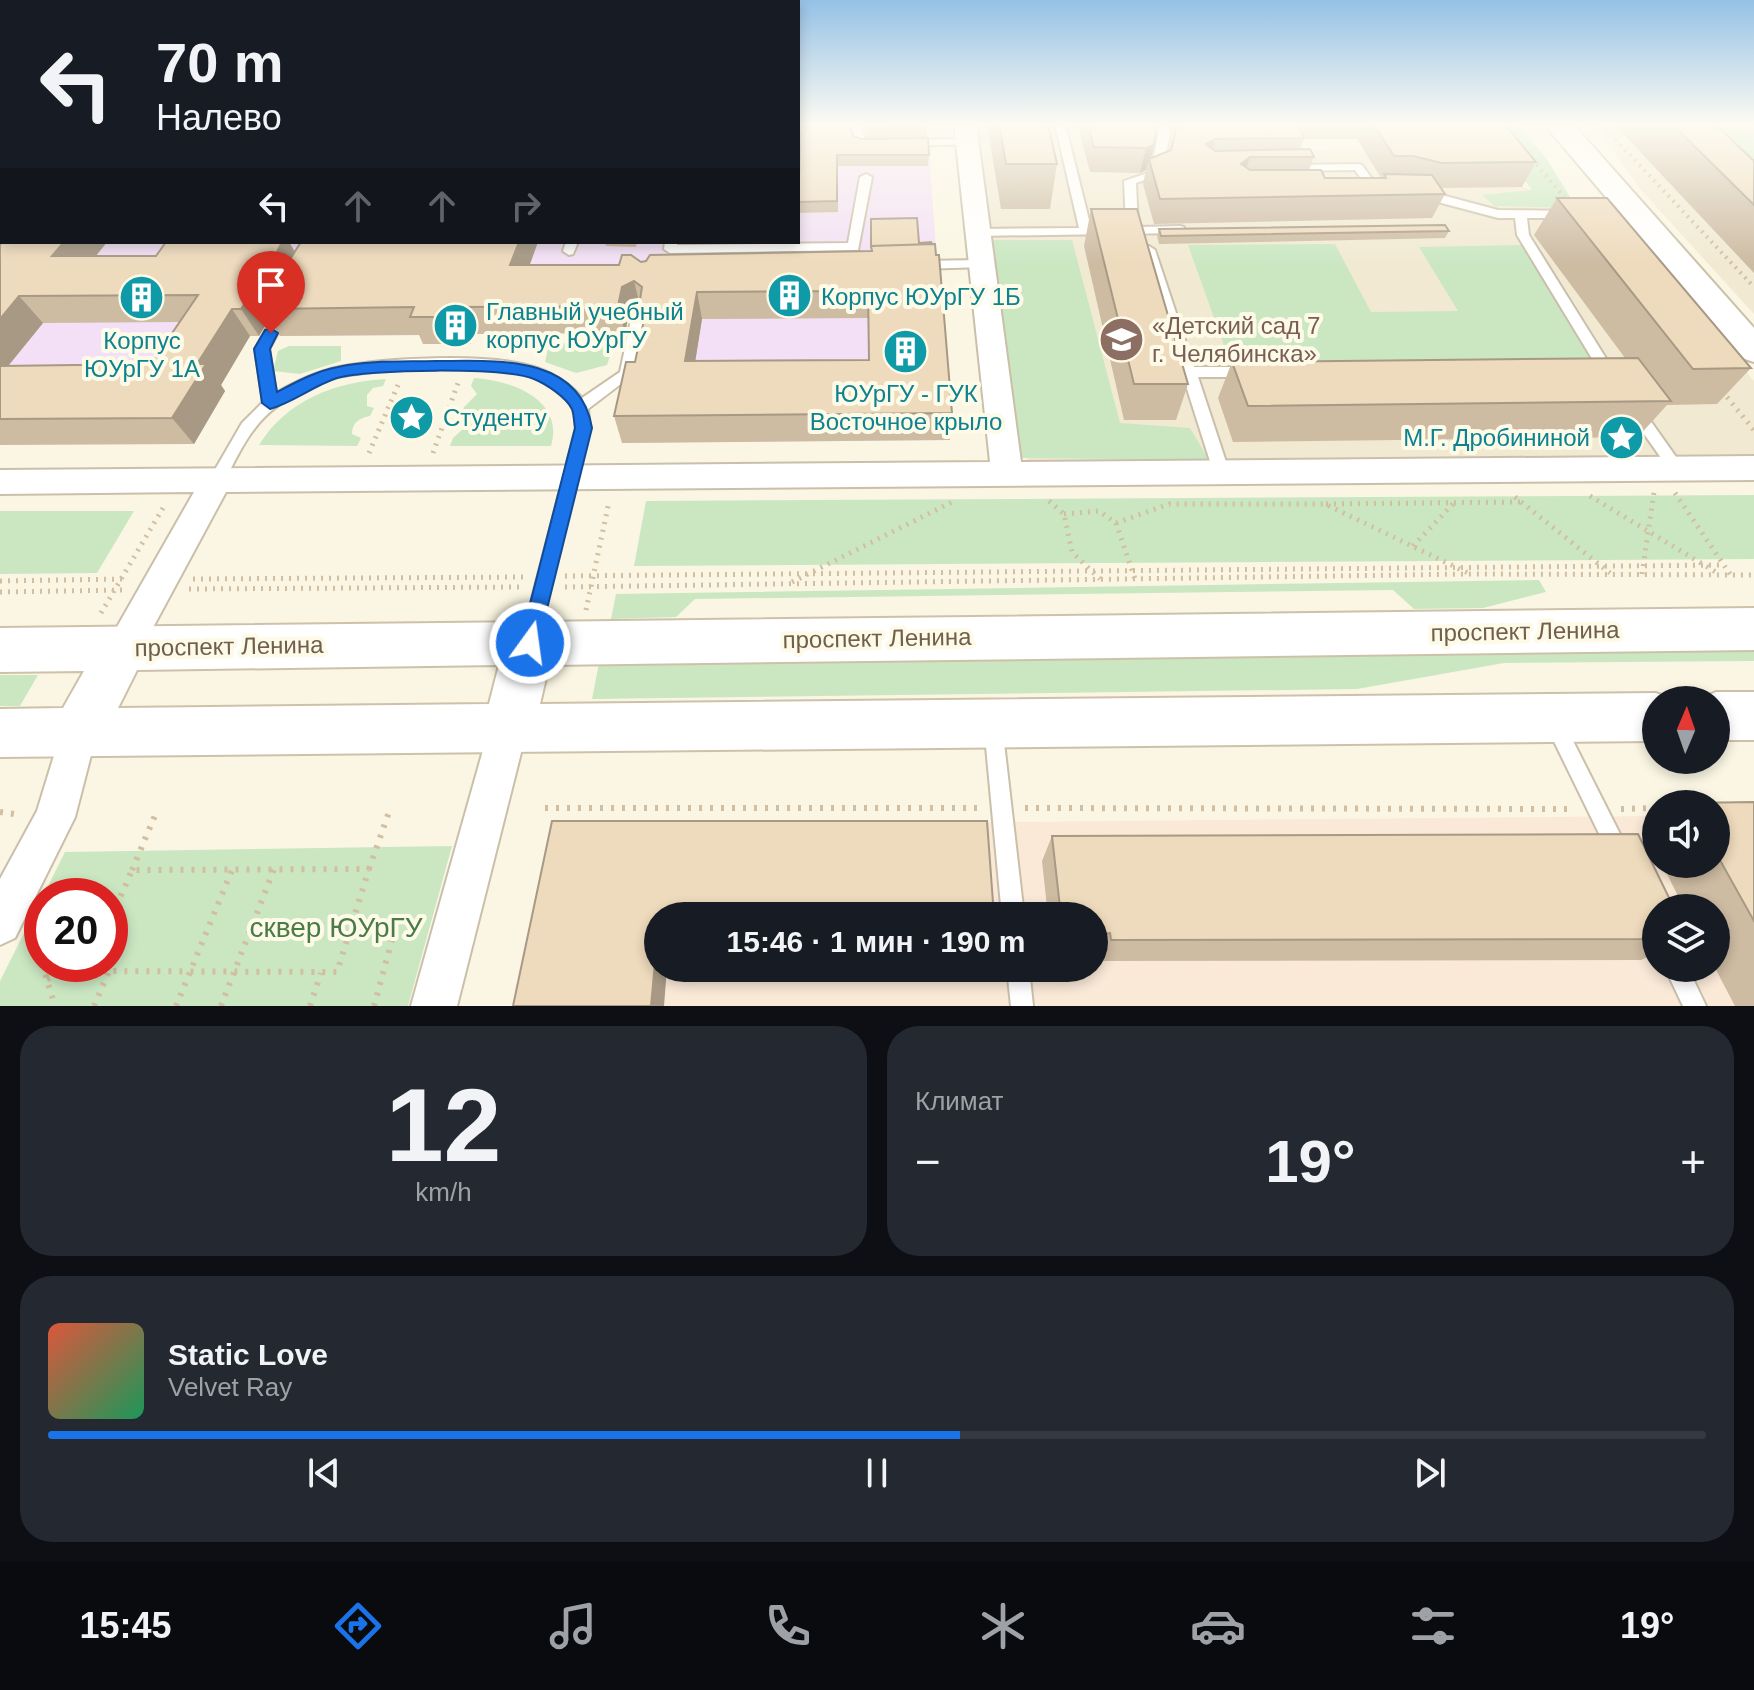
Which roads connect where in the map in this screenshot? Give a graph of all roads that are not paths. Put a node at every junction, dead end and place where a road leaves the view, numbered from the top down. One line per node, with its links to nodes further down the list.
1 (971, 171): 16 (street)
2 (1071, 171): 14 (lane)
3 (1157, 171): 15 (lane)
4 (1361, 171): 8 (lane)
5 (1595, 171): 24 (street)
6 (866, 177): 17 (lane)
7 (1357, 187): 8 (lane)
8 (1372, 187): 9 (lane)
9 (1386, 187)
10 (1415, 191): 11 (lane)
11 (1521, 214): 12 (lane); 29 (lane)
12 (1578, 214)
13 (1189, 230): 15 (lane)
14 (1086, 231): 15 (lane); 16 (lane)
15 (1132, 231)
16 (978, 233): 20 (street)
17 (771, 245): 18 (lane)
18 (667, 249)
19 (1149, 250): 25 (lane)
20 (981, 264): 21 (lane); 32 (street)
21 (909, 265)
22 (639, 315): 28 (lane)
23 (279, 318): 27 (lane)
24 (1754, 350)
25 (1189, 372): 26 (lane); 31 (lane)
26 (1266, 372)
27 (270, 403): 28 (lane); 34 (lane)
28 (580, 407): 33 (lane)
29 (1667, 468): 30 (street); 31 (street)
30 (1754, 468)
31 (1222, 474): 32 (street)
32 (1013, 475): 33 (street)
33 (571, 478): 34 (street); 38 (lane)
34 (217, 480): 35 (street); 37 (street)
35 (0, 482)
36 (1754, 629): 38 (main road, проспект Ленина)
37 (112, 631): 38 (main road, проспект Ленина); 39 (main road, проспект Ленина); 46 (main road)
38 (530, 643): 45 (main road)
39 (0, 650)
40 (1730, 716): 41 (main road)
41 (1754, 716)
42 (1642, 717): 43 (main road)
43 (1552, 718): 44 (main road); 48 (lane)
44 (992, 724): 45 (main road); 49 (lane)
45 (508, 729): 46 (main road); 53 (street)
46 (78, 732): 47 (main road); 50 (street)
47 (0, 733)
48 (1630, 875)
49 (1011, 902)
50 (12, 928)
51 (1019, 982): 54 (lane)
52 (1683, 982): 55 (lane)
53 (434, 1006)
54 (1022, 1006)
55 (1695, 1006)

